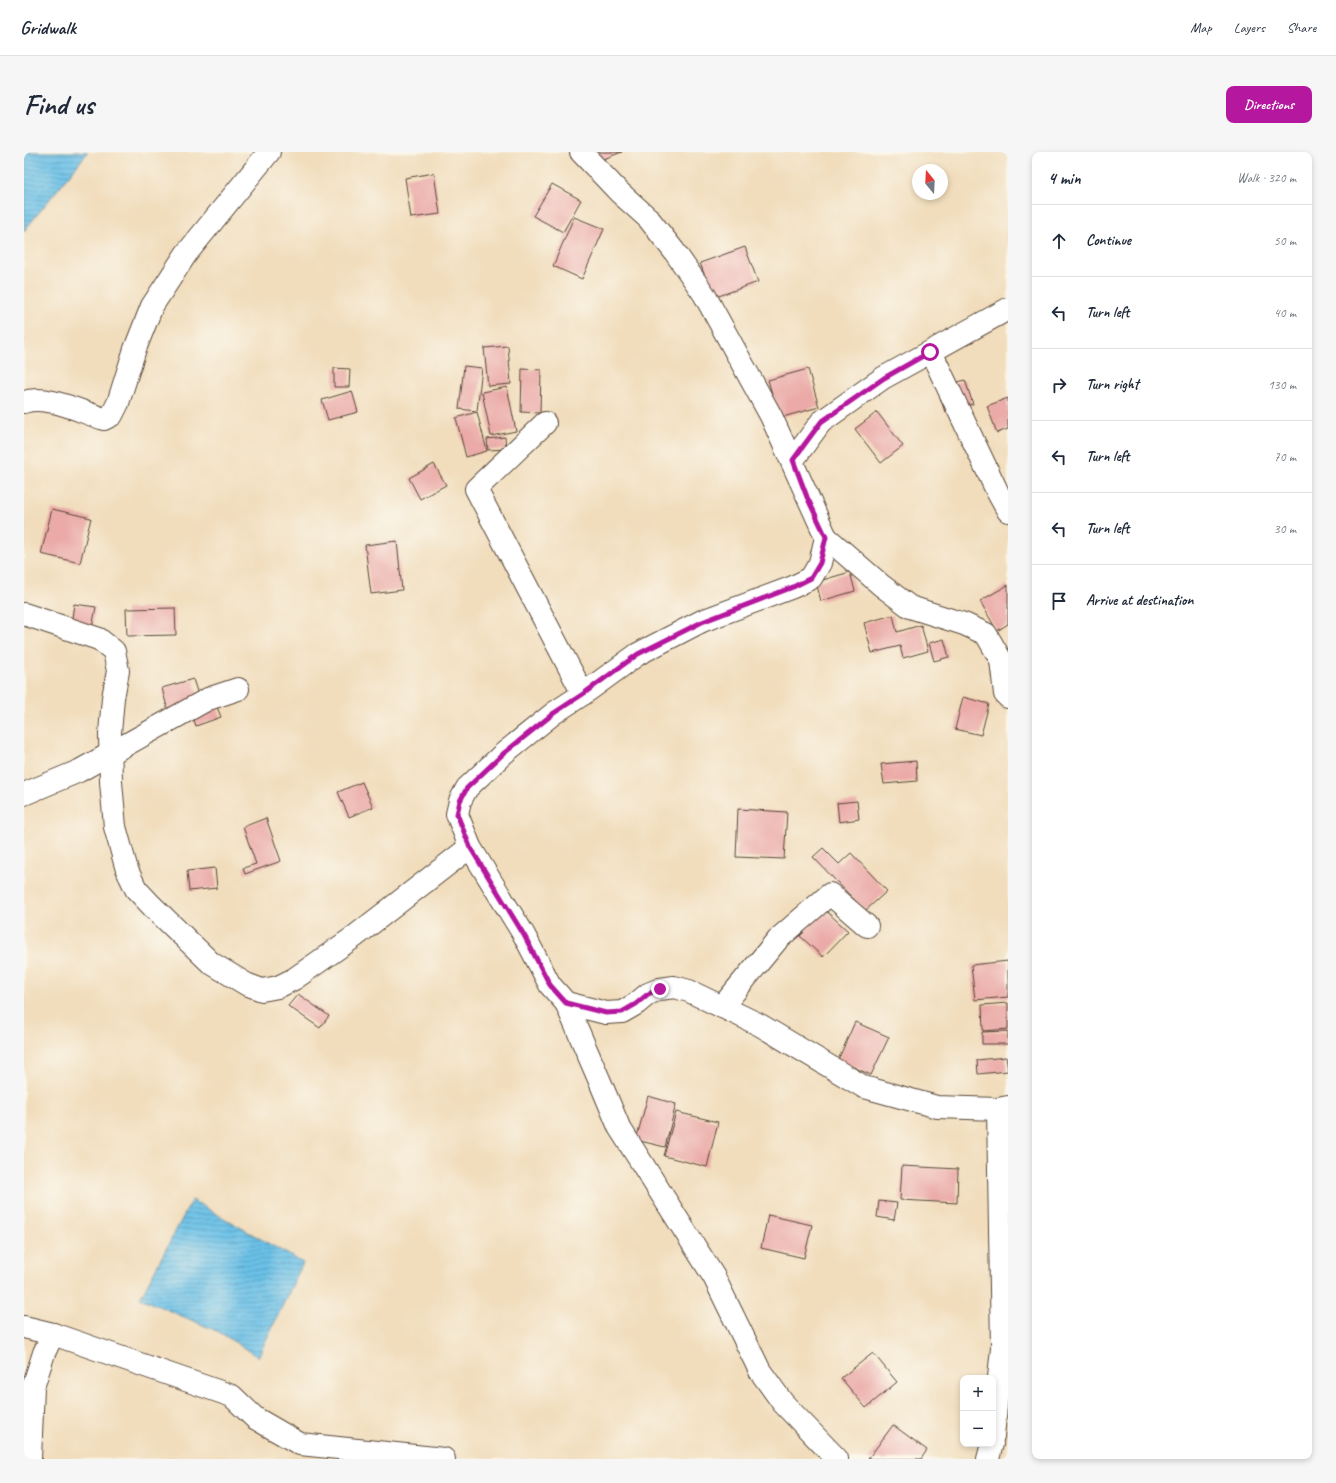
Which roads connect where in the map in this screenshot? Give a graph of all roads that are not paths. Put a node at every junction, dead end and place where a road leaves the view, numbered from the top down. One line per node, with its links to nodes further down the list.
1 (269, 152): 5 (street)
2 (581, 152): 7 (street)
3 (1008, 309): 4 (street)
4 (930, 352): 7 (street); 8 (street)
5 (24, 402)
6 (545, 423): 12 (street)
7 (793, 460): 9 (street)
8 (1008, 511)
9 (826, 537): 12 (street); 13 (street)
10 (24, 614): 14 (street)
11 (238, 689): 14 (street)
12 (583, 694): 16 (street)
13 (1008, 697)
14 (111, 754): 15 (street); 16 (street)
15 (24, 794)
16 (470, 847): 18 (street)
17 (867, 926): 19 (street)
18 (566, 1003): 19 (street); 27 (street)
19 (722, 1007): 20 (street)
20 (1003, 1108): 23 (street)
21 (24, 1327): 22 (street)
22 (53, 1334): 25 (street); 26 (street)
23 (996, 1411)
24 (991, 1447): 28 (street)
25 (30, 1459)
26 (444, 1459)
27 (837, 1459)
28 (988, 1459)

